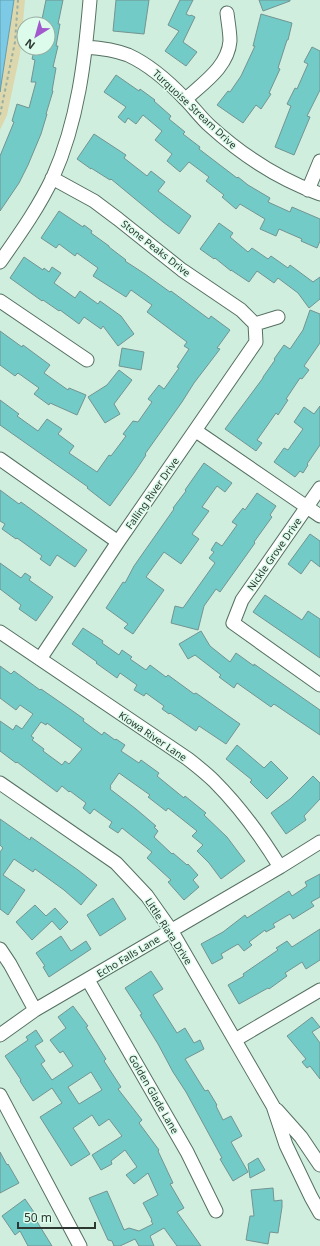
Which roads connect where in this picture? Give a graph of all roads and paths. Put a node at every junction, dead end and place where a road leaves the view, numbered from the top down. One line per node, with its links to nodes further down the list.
1 (18, 0): 6 (path)
2 (90, 0): 4 (street)
3 (227, 13): 5 (street)
4 (86, 47): 5 (street, Turquoise Stream Drive); 8 (street)
5 (186, 99): 9 (street, Turquoise Stream Drive)
6 (0, 115)
7 (320, 161): 9 (street)
8 (52, 178): 10 (street); 13 (street, Stone Peaks Drive)
9 (314, 192)
10 (0, 262)
11 (0, 301): 14 (street)
12 (278, 317): 13 (street)
13 (255, 324): 15 (street, Falling River Drive)
14 (87, 360)
15 (196, 431): 18 (street); 20 (street, Falling River Drive)
16 (0, 459): 20 (street)
17 (320, 488): 18 (street, Nickle Grove Drive)
18 (307, 507): 19 (street); 23 (street, Nickle Grove Drive)
19 (320, 516)
20 (118, 542): 22 (street, Falling River Drive)
21 (0, 632): 22 (street, Kiowa River Lane)
22 (40, 659): 26 (street, Kiowa River Lane)
23 (320, 684)
24 (0, 783): 27 (street, Little Riata Drive)
25 (320, 842): 26 (street, Echo Falls Lane)
26 (280, 867): 27 (street, Echo Falls Lane)
27 (171, 930): 29 (street, Echo Falls Lane); 33 (street, Little Riata Drive)
28 (0, 949): 31 (street)
29 (88, 980): 31 (street, Echo Falls Lane); 37 (street, Golden Glade Lane)
30 (320, 990): 33 (street)
31 (35, 1010): 32 (street, Echo Falls Lane)
32 (0, 1035)
33 (235, 1040): 35 (street, Little Riata Drive)
34 (0, 1095): 39 (street)
35 (273, 1106): 36 (street, Little Riata Drive); 38 (street, Little Riata Drive)
36 (320, 1165)
37 (216, 1211)
38 (320, 1213)
39 (80, 1246)

